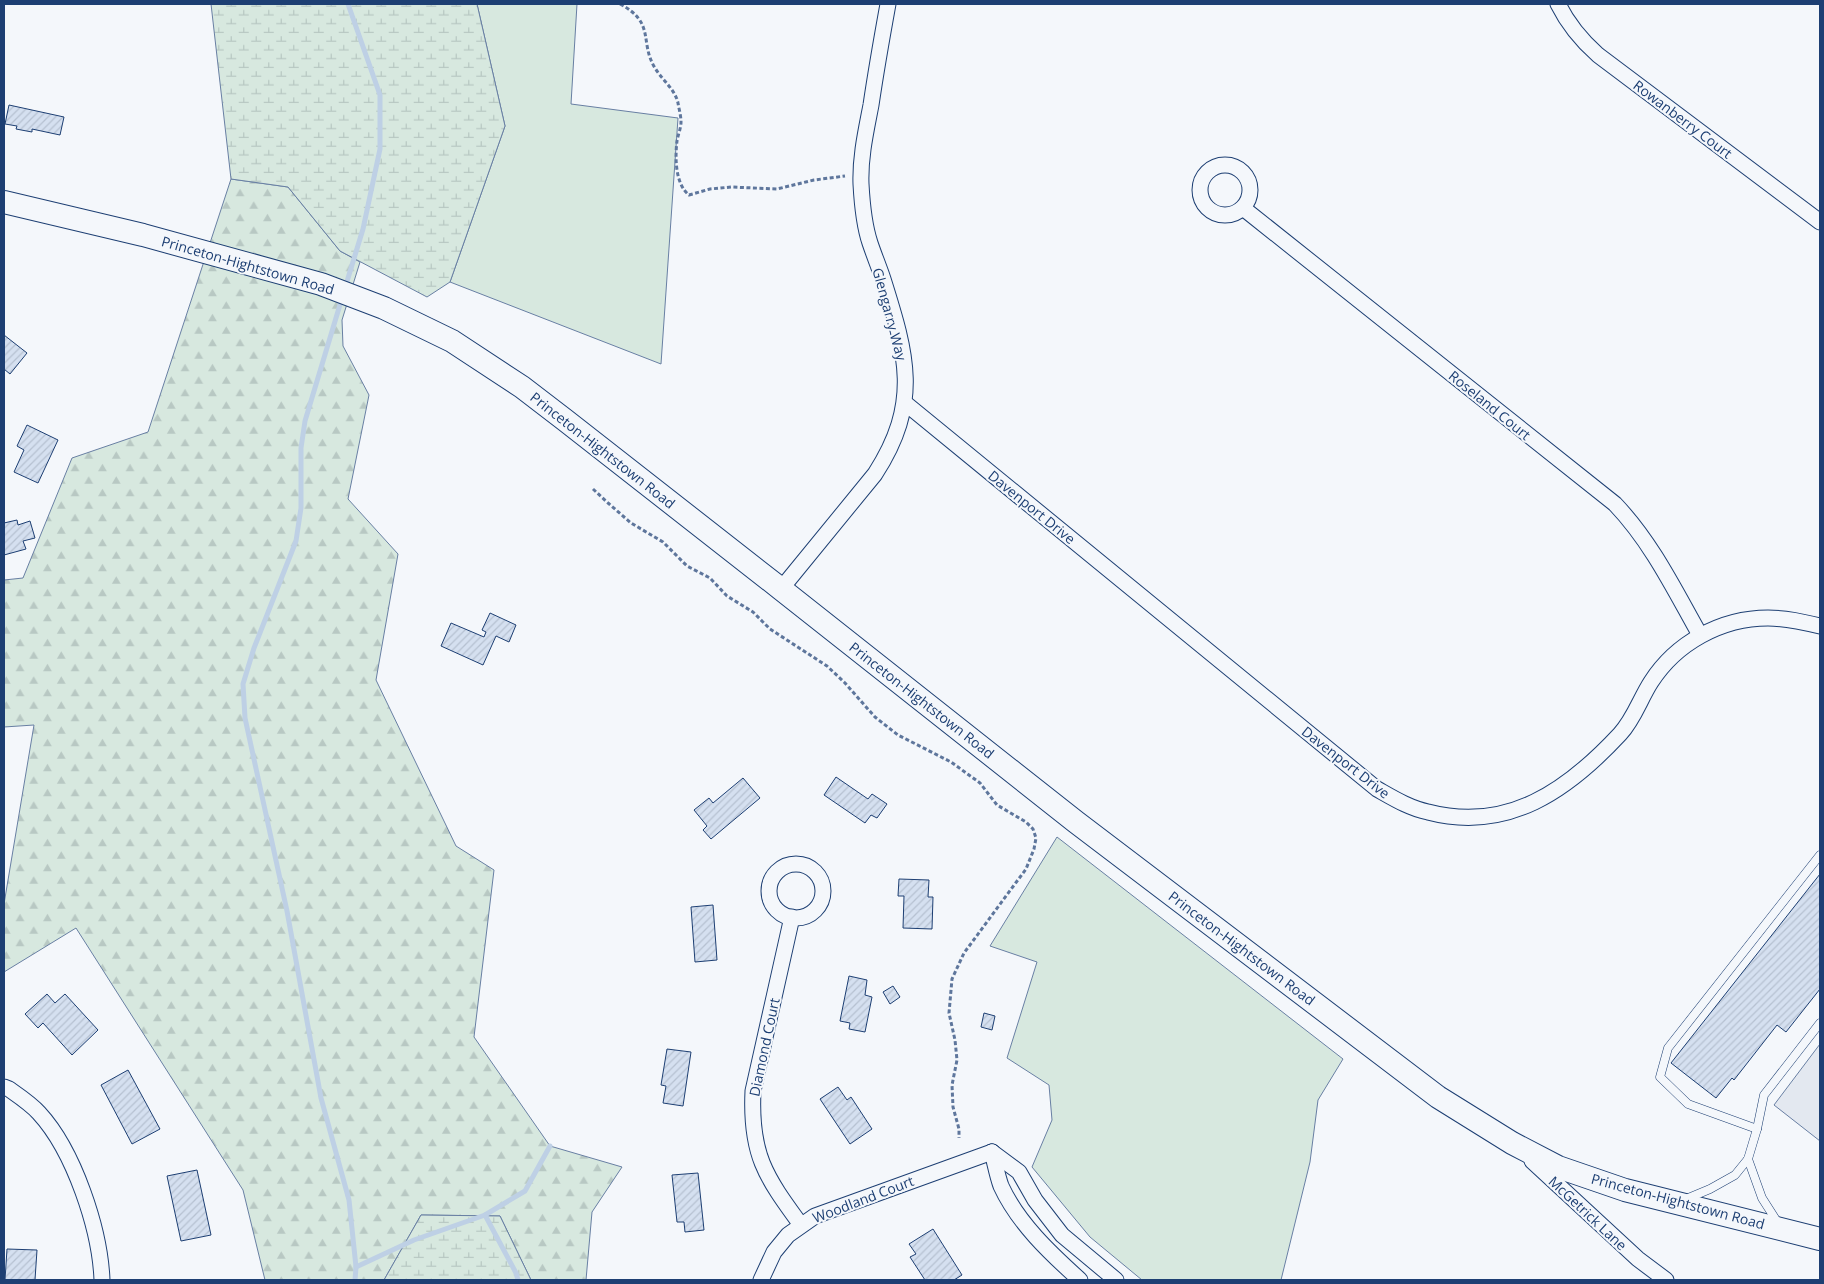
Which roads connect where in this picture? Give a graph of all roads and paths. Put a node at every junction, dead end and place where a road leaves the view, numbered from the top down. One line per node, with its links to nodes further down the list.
1 (620, 4): 4 (path)
2 (888, 4): 8 (street, Glengarry Way)
3 (1558, 4): 7 (street, Rowanberry Court)
4 (845, 176)
5 (4, 202): 10 (main road, Princeton-Hightstown Road)
6 (1243, 208): 12 (street, Roseland Court)
7 (1820, 222)
8 (905, 403): 10 (street, Glengarry Way); 12 (street, Davenport Drive)
9 (593, 489): 18 (path)
10 (781, 588): 19 (main road, Princeton-Hightstown Road)
11 (1820, 626): 12 (street, Davenport Drive)
12 (1700, 635)
13 (1820, 855): 17 (lane)
14 (792, 918): 23 (street, Diamond Court)
15 (1820, 1023): 17 (lane)
16 (4, 1088): 26 (street)
17 (1757, 1129): 21 (lane)
18 (959, 1138)
19 (1512, 1143): 22 (main road, Princeton-Hightstown Road); 30 (street, McGetrick Lane)
20 (992, 1152): 23 (street, Woodland Court); 28 (street); 29 (street)
21 (1748, 1159): 22 (lane); 24 (lane)
22 (1676, 1203): 24 (main road, Princeton-Hightstown Road)
23 (801, 1225): 27 (street, Woodland Court)
24 (1782, 1229): 25 (main road, Princeton-Hightstown Road)
25 (1820, 1239)
26 (102, 1280)
27 (761, 1280)
28 (1080, 1280)
29 (1116, 1280)
30 (1666, 1280)

